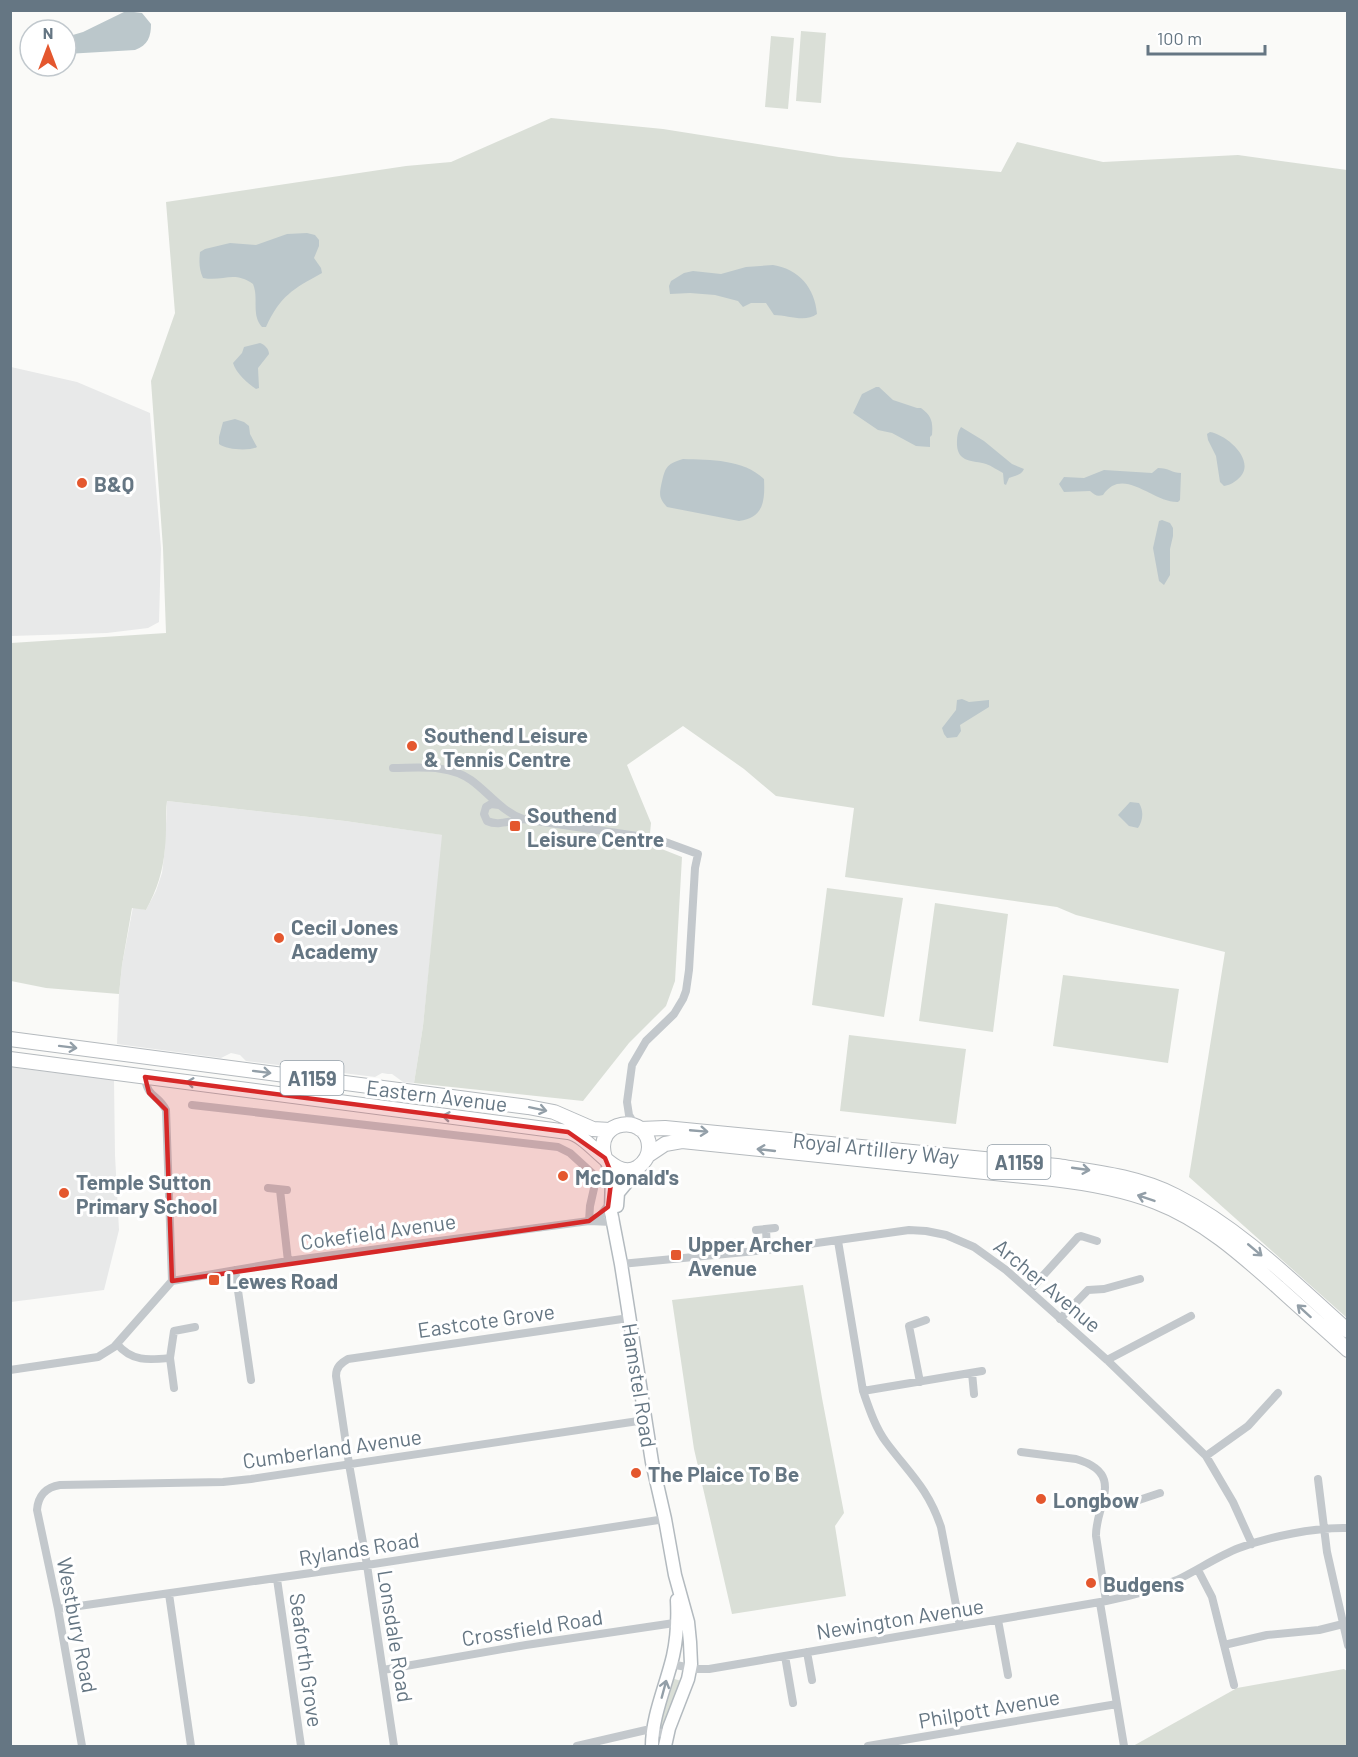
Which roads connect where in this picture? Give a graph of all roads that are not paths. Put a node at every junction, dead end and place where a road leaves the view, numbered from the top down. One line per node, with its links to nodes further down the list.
1 (393, 768): 2 (street)
2 (499, 805): 3 (street); 3 (street)
3 (523, 819): 7 (street)
4 (10, 1039): 10 (main road, Eastern Avenue / A1159, one-way to 10)
5 (10, 1059): 6 (main road, Eastern Avenue / A1159)
6 (145, 1077): 11 (main road, Eastern Avenue / A1159, one-way to 6); 25 (street)
7 (627, 1102): 9 (street); 10 (street)
8 (192, 1105): 15 (street)
9 (638, 1127): 10 (main road, Eastern Avenue); 12 (main road); 32 (main road, Royal Artillery Way / A1159, one-way to 32)
10 (612, 1129): 11 (main road)
11 (606, 1160): 12 (main road, Eastern Avenue); 14 (street, Hamstel Road)
12 (645, 1160): 14 (street); 34 (main road, Royal Artillery Way / A1159, one-way to 12)
13 (268, 1188): 21 (street)
14 (613, 1204): 15 (street); 16 (street, Hamstel Road); 22 (street, Hamstel Road)
15 (589, 1221): 16 (street, Cokefield Avenue); 21 (street, Cokefield Avenue)
16 (612, 1222): 22 (street, Hamstel Road)
17 (766, 1229): 20 (street)
18 (838, 1241): 20 (street, Archer Avenue); 26 (street, Archer Avenue); 44 (street)
19 (1097, 1241): 26 (street)
20 (767, 1250): 22 (street, Archer Avenue)
21 (288, 1261): 23 (street, Cokefield Avenue)
22 (621, 1264): 28 (street, Hamstel Road)
23 (235, 1270): 25 (street, Cokefield Avenue); 41 (street)
24 (1140, 1279): 29 (street)
25 (172, 1281): 33 (street)
26 (1030, 1290): 29 (street, Archer Avenue)
27 (1191, 1316): 37 (street)
28 (629, 1318): 36 (street, Eastcote Grove); 47 (street, Hamstel Road)
29 (1060, 1319): 37 (street, Archer Avenue)
30 (926, 1320): 42 (street)
31 (195, 1327): 35 (street)
32 (1347, 1331)
33 (117, 1344): 35 (street); 38 (street)
34 (1347, 1350)
35 (170, 1358): 43 (street)
36 (348, 1359): 50 (street, Lonsdale Road)
37 (1107, 1360): 49 (street, Archer Avenue)
38 (10, 1370)
39 (982, 1371): 40 (street)
40 (972, 1373): 42 (street); 46 (street)
41 (250, 1380)
42 (920, 1382): 44 (street)
43 (174, 1388)
44 (863, 1391): 68 (street)
45 (1278, 1393): 49 (street)
46 (974, 1394)
47 (645, 1420): 50 (street, Cumberland Avenue); 55 (street, Hamstel Road)
48 (1020, 1452): 53 (street)
49 (1206, 1456): 58 (street, Archer Avenue)
50 (349, 1464): 54 (street, Cumberland Avenue); 59 (street, Lonsdale Road)
51 (1318, 1479): 56 (street)
52 (1160, 1493): 53 (street)
53 (1104, 1502): 63 (street)
54 (37, 1510): 64 (street, Westbury Road)
55 (665, 1519): 59 (street, Rylands Road); 66 (street, Hamstel Road)
56 (1324, 1528): 57 (street, Newington Avenue); 58 (street, Newington Avenue); 67 (street)
57 (1347, 1528)
58 (1252, 1544): 60 (street, Newington Avenue)
59 (367, 1565): 61 (street, Rylands Road); 75 (street, Lonsdale Road)
60 (1198, 1570): 63 (street, Newington Avenue); 69 (street)
61 (277, 1579): 62 (street, Rylands Road); 85 (street, Seaforth Grove)
62 (169, 1594): 64 (street, Rylands Road); 84 (street)
63 (1103, 1602): 65 (street, Newington Avenue); 80 (street)
64 (58, 1609): 83 (street, Westbury Road)
65 (998, 1620): 68 (street, Newington Avenue); 76 (street, Newington Avenue)
66 (682, 1622): 73 (street, Hamstel Road); 74 (street, Hamstel Road); 75 (street, Crossfield Road)
67 (1343, 1624): 69 (street); 70 (street)
68 (960, 1626): 71 (street, Newington Avenue)
69 (1224, 1645): 78 (street)
70 (1347, 1645)
71 (807, 1652): 72 (street, Newington Avenue); 77 (street, Newington Avenue)
72 (785, 1656): 74 (street, Newington Avenue); 79 (street)
73 (671, 1664): 74 (street, Newington Avenue); 81 (street, Hamstel Road, one-way to 73)
74 (690, 1668): 82 (street, Hamstel Road)
75 (383, 1670): 86 (street, Lonsdale Road)
76 (1008, 1675)
77 (812, 1680)
78 (1234, 1685)
79 (793, 1702)
80 (1117, 1704): 89 (street, Philpott Avenue); 90 (street)
81 (653, 1731): 82 (street); 87 (street); 88 (street, Hamstel Road)
82 (666, 1740)
83 (82, 1746)
84 (191, 1746)
85 (301, 1746)
86 (394, 1746)
87 (577, 1746)
88 (652, 1746)
89 (868, 1746)
90 (1124, 1746)

